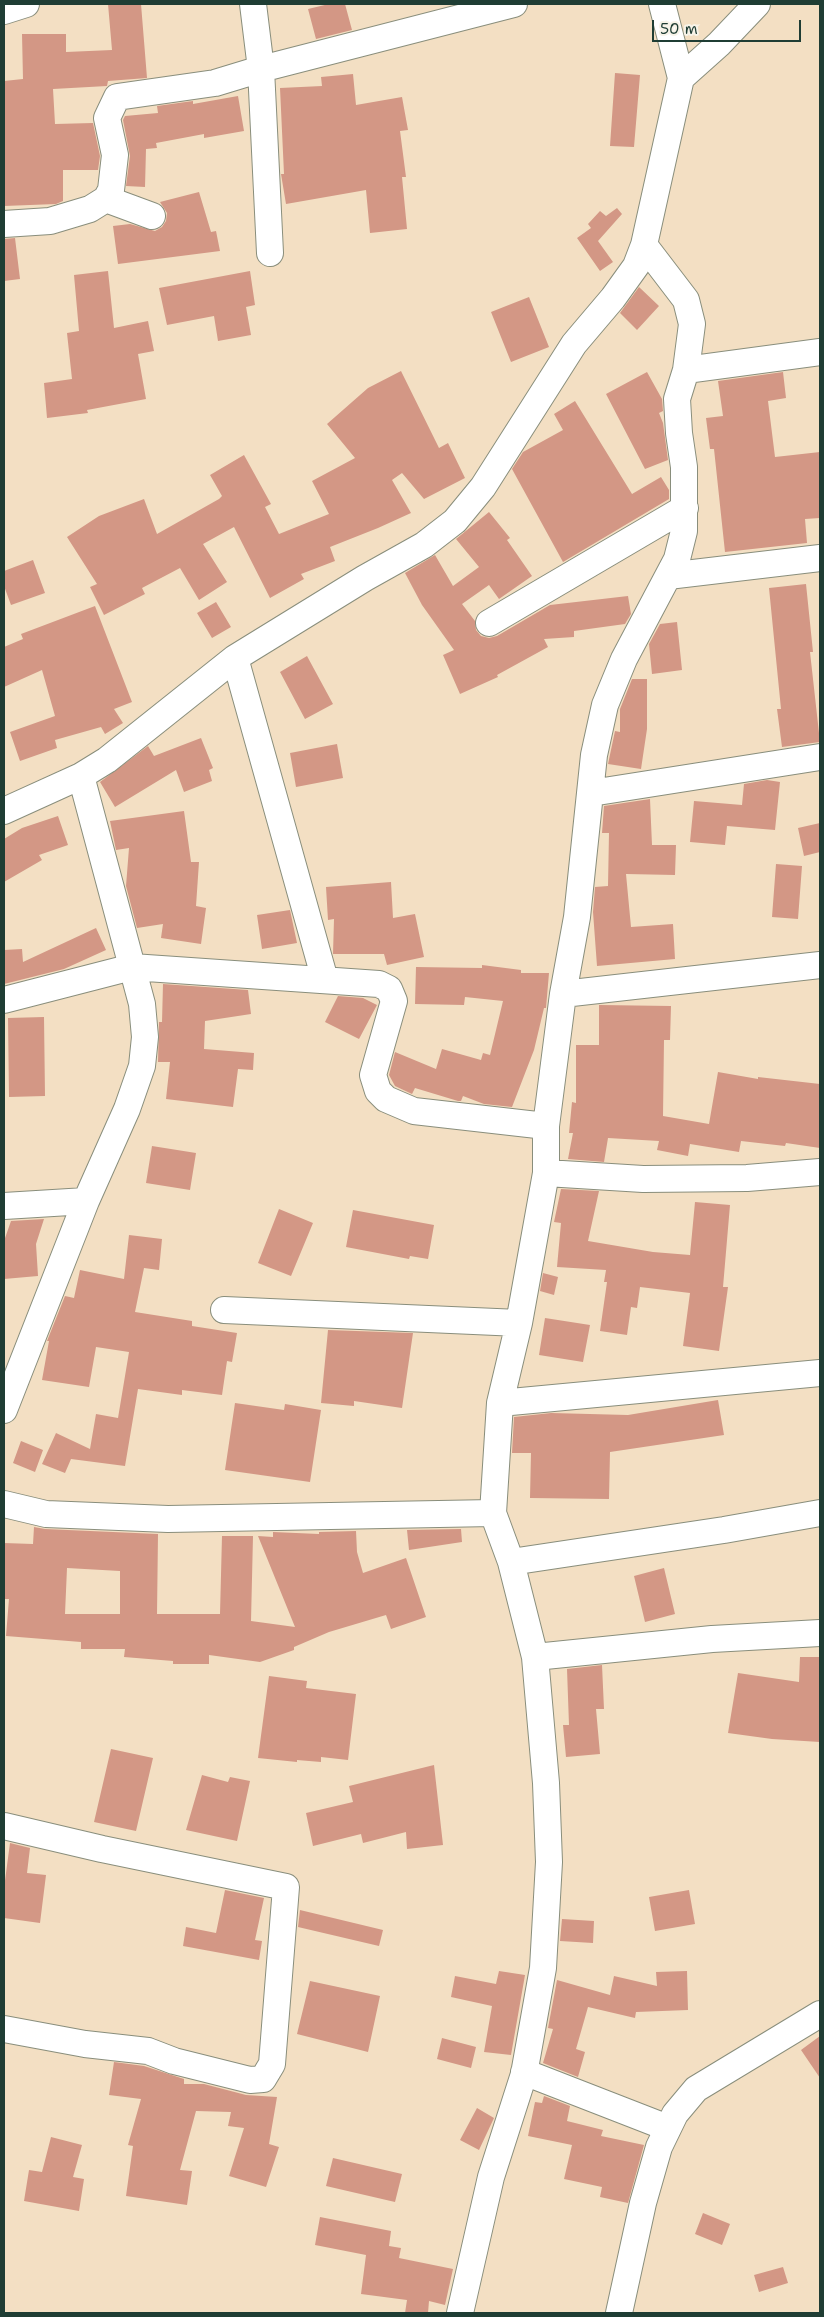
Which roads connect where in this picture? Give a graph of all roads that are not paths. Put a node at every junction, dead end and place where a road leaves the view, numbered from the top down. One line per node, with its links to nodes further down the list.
1 (26, 4): 6 (street)
2 (253, 4): 7 (street)
3 (514, 4): 7 (street)
4 (662, 4): 8 (street)
5 (756, 4): 8 (street)
6 (4, 11)
7 (261, 69): 9 (street); 13 (street)
8 (681, 78): 12 (street)
9 (106, 199): 10 (street); 11 (street)
10 (152, 216)
11 (4, 224)
12 (644, 245): 15 (street); 20 (street)
13 (270, 253)
14 (820, 352): 15 (street)
15 (686, 370): 16 (street)
16 (685, 508): 18 (street); 19 (street)
17 (820, 558): 18 (street)
18 (668, 576): 23 (street)
19 (489, 623)
20 (235, 658): 22 (street); 27 (street)
21 (820, 757): 23 (street)
22 (81, 776): 24 (street); 26 (street)
23 (591, 793): 28 (street)
24 (4, 812)
25 (820, 965): 28 (street)
26 (132, 967): 27 (street); 29 (street); 33 (street)
27 (325, 980): 30 (street)
28 (562, 994): 30 (street)
29 (4, 1000)
30 (546, 1126): 32 (street)
31 (820, 1172): 32 (street)
32 (546, 1174): 36 (street)
33 (86, 1201): 34 (street); 39 (street)
34 (4, 1206)
35 (224, 1310): 36 (street)
36 (519, 1323): 38 (street)
37 (820, 1373): 38 (street)
38 (500, 1404): 41 (street)
39 (4, 1410)
40 (4, 1504): 41 (street)
41 (493, 1513): 43 (street)
42 (820, 1513): 43 (street)
43 (511, 1562): 45 (street)
44 (820, 1633): 45 (street)
45 (535, 1657): 49 (street)
46 (4, 1826): 48 (street)
47 (820, 2014): 50 (street)
48 (4, 2028)
49 (524, 2072): 50 (street); 51 (street)
50 (668, 2128): 52 (street)
51 (460, 2313)
52 (619, 2313)

